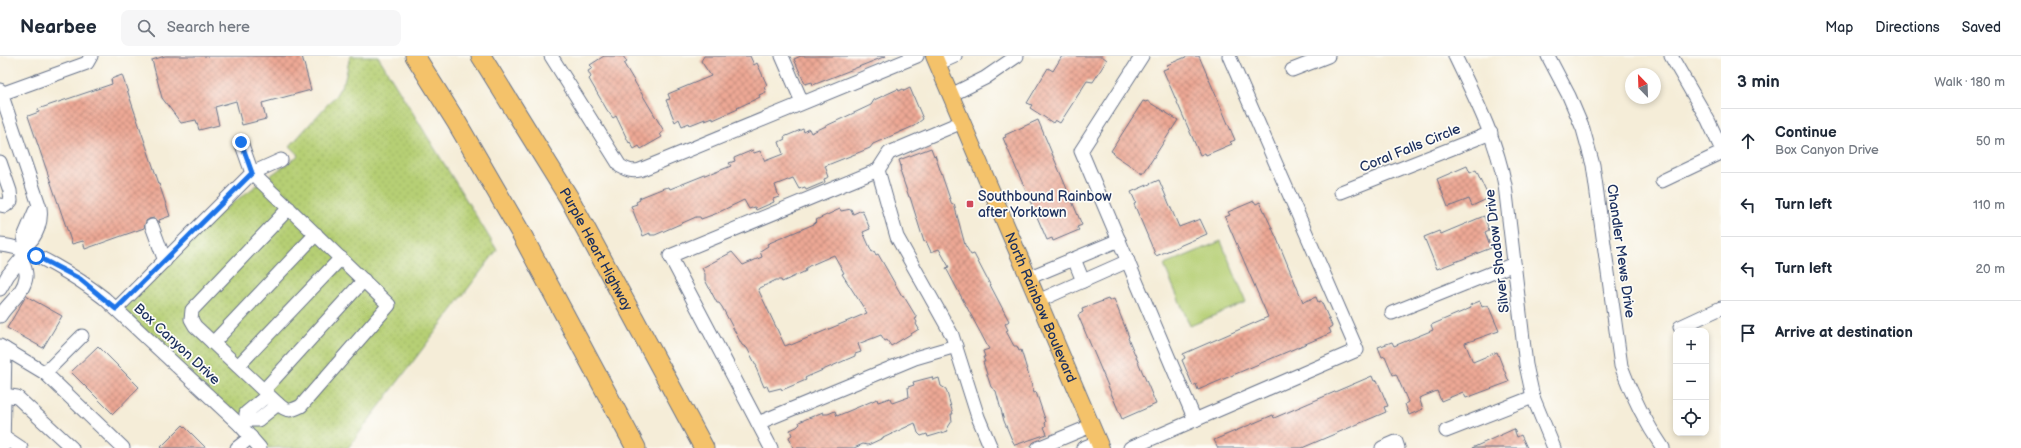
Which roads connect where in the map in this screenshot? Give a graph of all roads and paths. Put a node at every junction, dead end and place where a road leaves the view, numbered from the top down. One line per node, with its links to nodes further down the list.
1 (92, 56): 17 (street)
2 (415, 56): 76 (highway)
3 (481, 56): 77 (highway, Purple Heart Highway)
4 (551, 56): 19 (street)
5 (782, 56): 19 (street)
6 (917, 56): 19 (street)
7 (955, 56): 15 (street)
8 (1017, 56): 18 (street)
9 (1142, 56): 35 (street)
10 (1229, 56): 63 (street)
11 (1328, 56): 16 (street)
12 (1455, 56): 21 (street, Silver Shadow Drive)
13 (1548, 56): 86 (street, Chandler Mews Drive)
14 (1671, 56): 23 (street)
15 (936, 60): 18 (main road, North Rainbow Boulevard)
16 (1292, 70)
17 (1, 92): 37 (street)
18 (951, 95): 20 (main road, North Rainbow Boulevard)
19 (802, 102)
20 (962, 122): 27 (street); 43 (main road, North Rainbow Boulevard)
21 (1491, 133): 30 (street, Coral Falls Circle); 42 (street, Silver Shadow Drive)
22 (241, 142): 28 (street)
23 (1721, 148)
24 (1721, 153): 29 (street)
25 (280, 160): 28 (street)
26 (0, 162): 31 (street)
27 (878, 170): 55 (street); 65 (street)
28 (252, 173): 32 (street); 40 (street)
29 (1662, 181)
30 (1341, 192)
31 (0, 205)
32 (289, 208): 34 (street); 54 (street)
33 (152, 226): 40 (street)
34 (316, 234): 38 (street); 54 (street)
35 (1119, 240): 39 (street); 41 (street)
36 (0, 245): 37 (street, Box Canyon Drive)
37 (24, 252): 46 (street); 49 (street, Box Canyon Drive); 51 (street)
38 (341, 258): 44 (street); 57 (street)
39 (1074, 259): 43 (street); 45 (street)
40 (165, 261): 49 (street)
41 (1128, 261): 45 (street); 63 (street)
42 (1514, 264): 50 (street); 61 (street, Silver Shadow Drive)
43 (1028, 278): 47 (main road, North Rainbow Boulevard)
44 (364, 280): 59 (street); 62 (street)
45 (1083, 281): 47 (street)
46 (0, 290)
47 (1038, 301): 66 (main road, North Rainbow Boulevard)
48 (1721, 308): 52 (street)
49 (116, 309): 64 (street, Box Canyon Drive)
50 (1392, 313)
51 (0, 316)
52 (1680, 327)
53 (82, 336): 58 (street)
54 (213, 343): 57 (street)
55 (956, 346): 65 (street); 79 (street)
56 (2, 348): 58 (street); 60 (street)
57 (238, 366): 59 (street)
58 (45, 373): 73 (street)
59 (266, 393): 62 (street); 64 (street)
60 (4, 395): 69 (street); 72 (street)
61 (1533, 397): 67 (street); 85 (street, Silver Shadow Drive)
62 (278, 404): 64 (street)
63 (1195, 420): 82 (street)
64 (243, 423): 68 (street, Box Canyon Drive)
65 (758, 423): 78 (street)
66 (1091, 426): 70 (main road, North Rainbow Boulevard); 80 (street)
67 (1446, 431)
68 (251, 437): 74 (street); 75 (street, Box Canyon Drive)
69 (3, 442): 71 (street)
70 (1099, 445): 81 (street)
71 (21, 448)
72 (72, 448)
73 (123, 448)
74 (237, 448)
75 (260, 448)
76 (636, 448)
77 (704, 448)
78 (771, 448)
79 (991, 448)
80 (1038, 448)
81 (1083, 448)
82 (1130, 448)
83 (1382, 448): 84 (street)
84 (1398, 448)
85 (1554, 448)
86 (1663, 448)

